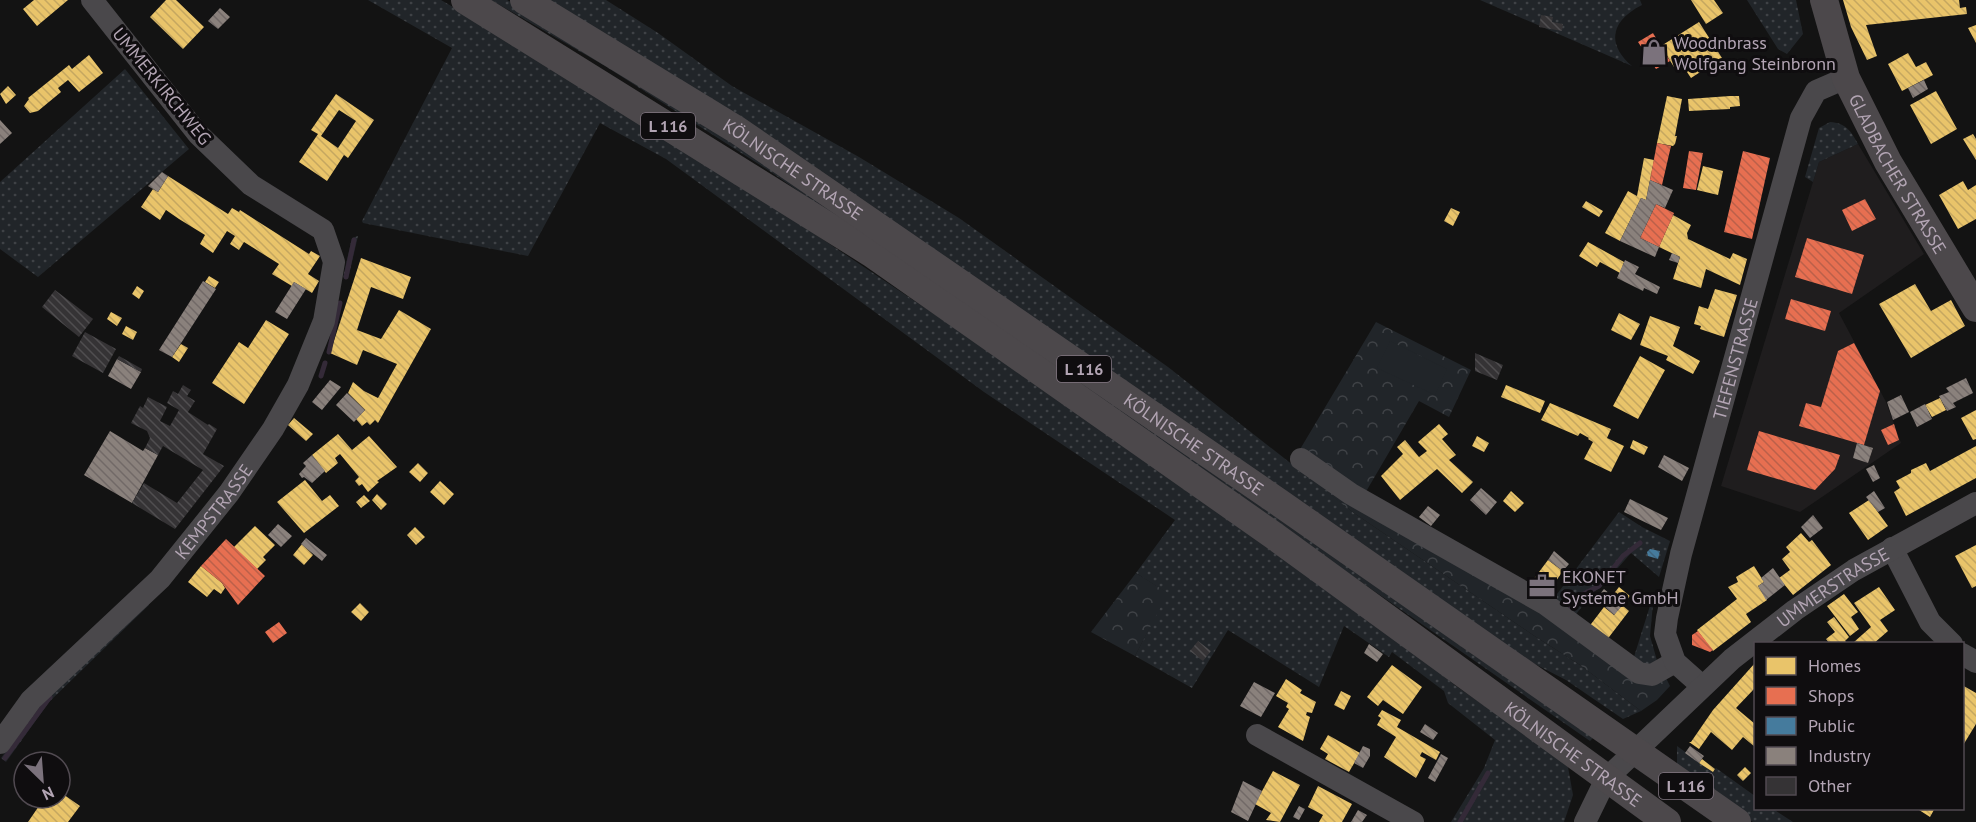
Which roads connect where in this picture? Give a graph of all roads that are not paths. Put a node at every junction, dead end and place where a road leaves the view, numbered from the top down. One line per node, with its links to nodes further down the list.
1 (92, 0): 6 (street, UMMERKIRCHWEG)
2 (465, 0): 17 (main road, KÖLNISCHE STRASSE / L 116)
3 (524, 0): 16 (main road, KÖLNISCHE STRASSE / L 116)
4 (1824, 0): 5 (main road, GLADBACHER STRASSE)
5 (1846, 78): 7 (main road, GLADBACHER STRASSE); 12 (street, TIEFENSTRASSE)
6 (323, 230): 15 (street, KEMPSTRASSE)
7 (1976, 308)
8 (1301, 459): 12 (street)
9 (1976, 503): 10 (street, UMMERSTRASSE)
10 (1892, 549): 11 (street); 13 (street, UMMERSTRASSE)
11 (1950, 642)
12 (1675, 662): 13 (street, TIEFENSTRASSE)
13 (1702, 686): 16 (street, UMMERSTRASSE)
14 (1257, 735): 18 (street)
15 (0, 743)
16 (1636, 752): 17 (street, UMMERSTRASSE); 21 (main road, KÖLNISCHE STRASSE / L 116)
17 (1606, 779): 19 (street, UMMERSTRASSE); 20 (main road, KÖLNISCHE STRASSE / L 116)
18 (1413, 822)
19 (1585, 822)
20 (1667, 822)
21 (1737, 822)

